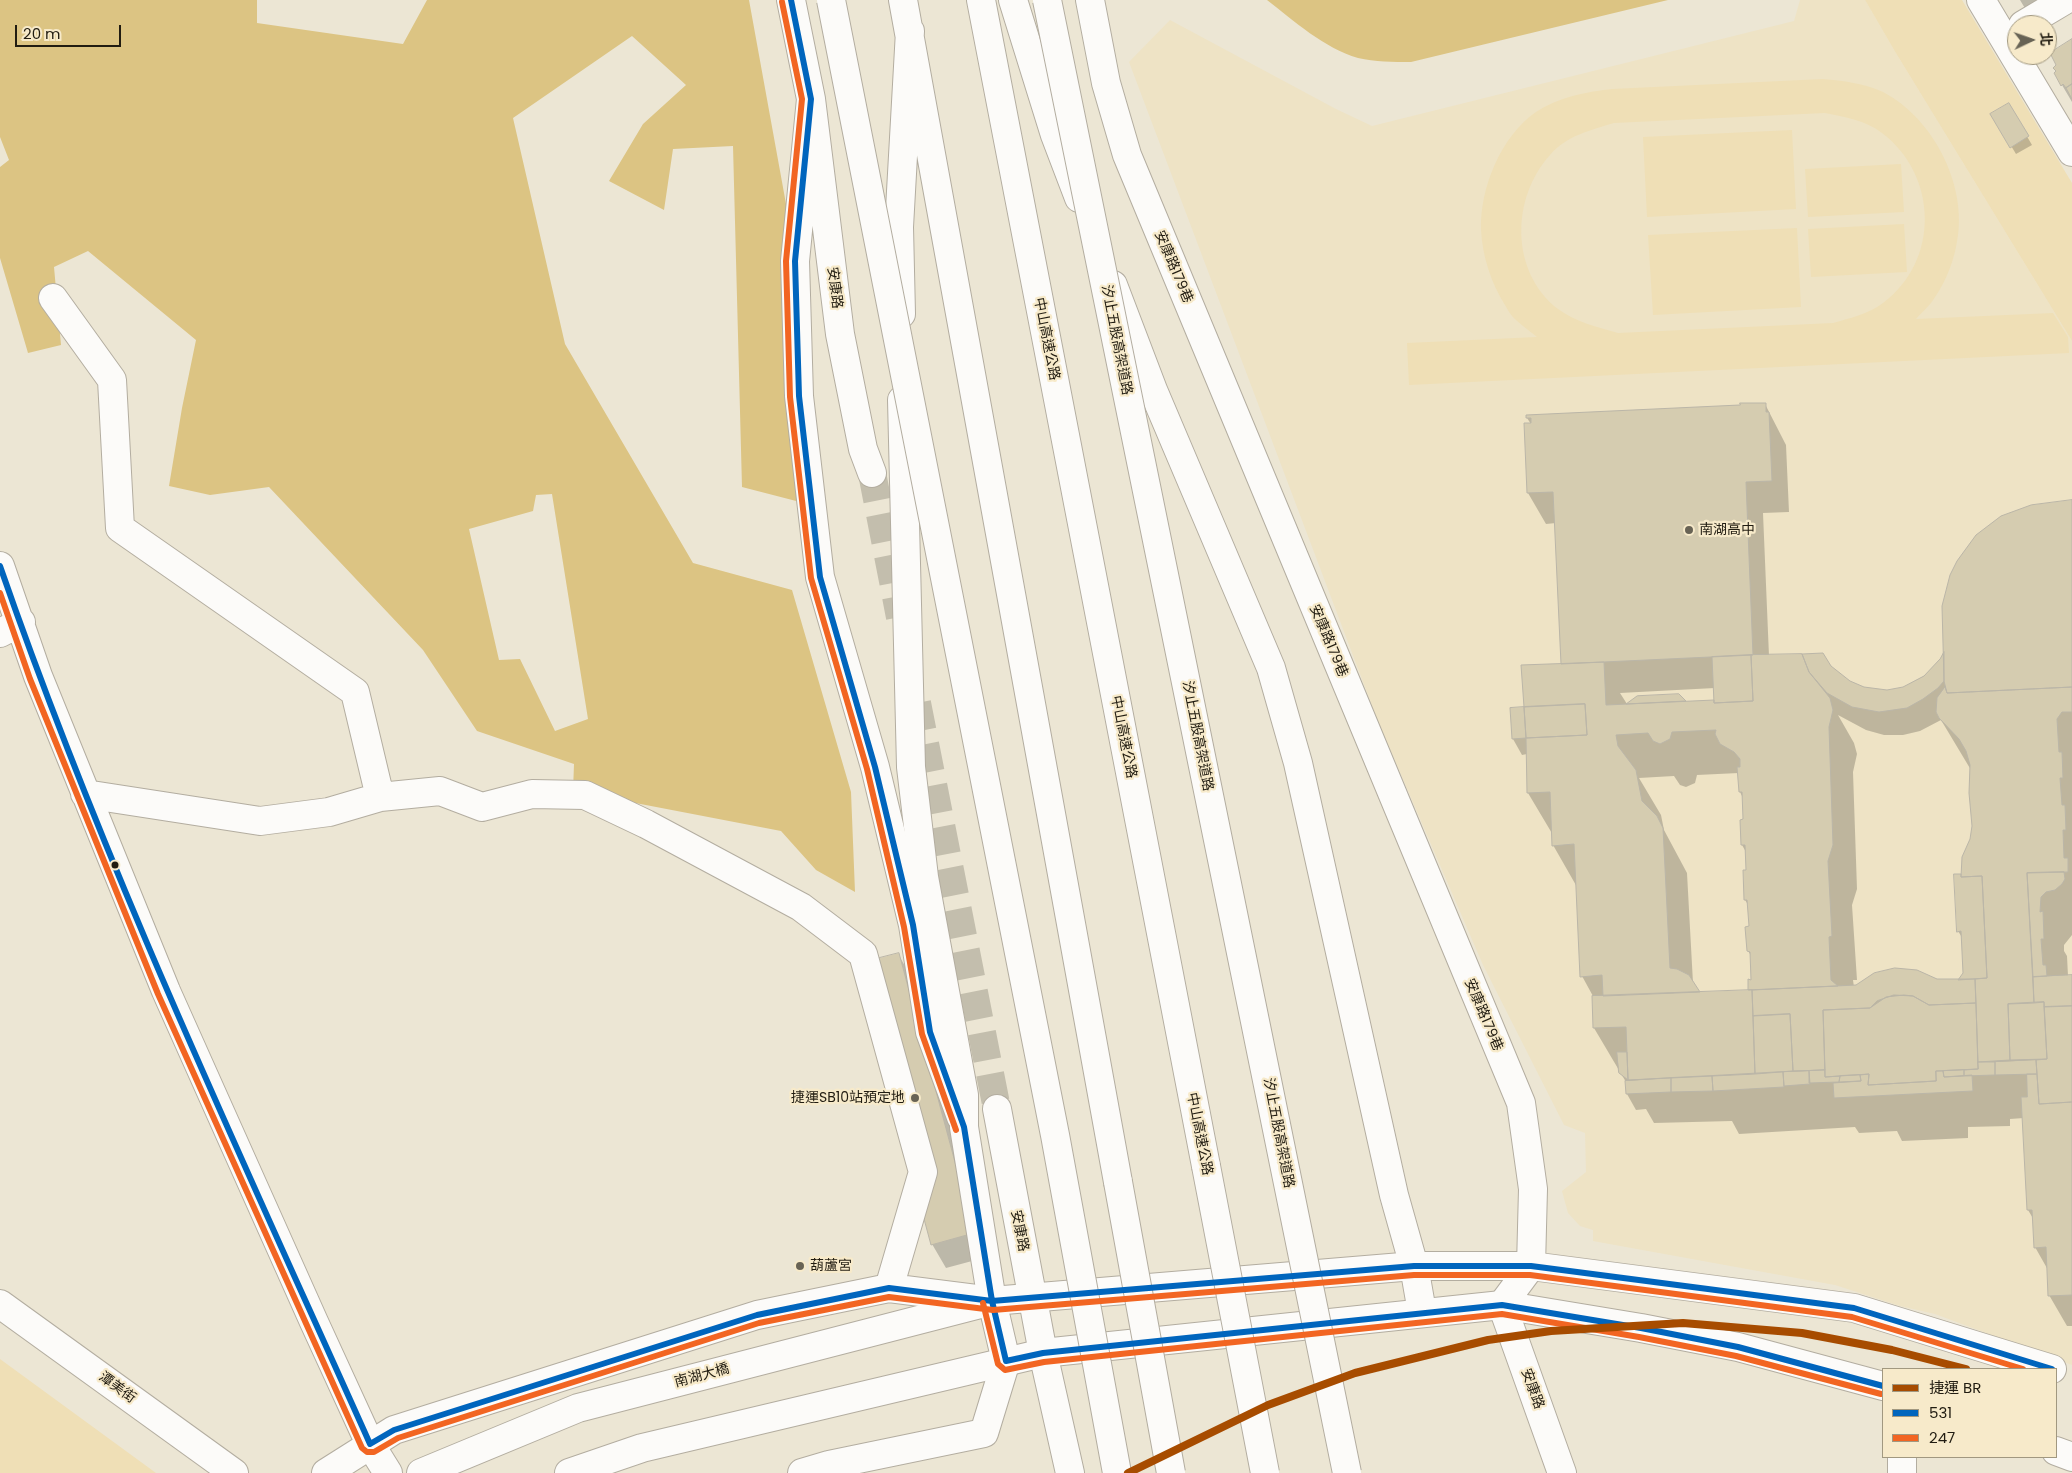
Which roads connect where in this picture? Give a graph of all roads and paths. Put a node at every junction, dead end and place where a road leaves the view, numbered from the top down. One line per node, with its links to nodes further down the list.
1 (791, 0): 14 (main road, 安康路)
2 (831, 0): 49 (main road, bridge)
3 (903, 0): 12 (main road)
4 (981, 0): 51 (main road, 中山高速公路, bridge)
5 (1013, 0): 24 (main road)
6 (1047, 0): 52 (main road, 汐止五股高架道路, bridge)
7 (1981, 0): 11 (main road)
8 (2064, 0): 10 (main road)
9 (1092, 10): 25 (main road, 安康路179巷)
10 (2039, 15)
11 (2007, 24)
12 (910, 31): 23 (main road); 50 (main road, bridge)
13 (2031, 65): 15 (main road)
14 (811, 99): 17 (main road, 安康路); 23 (main road, 安康路)
15 (2072, 152)
16 (53, 298): 21 (main road)
17 (872, 473)
18 (0, 566): 19 (main road)
19 (11, 628): 20 (main road)
20 (85, 794): 21 (main road); 38 (main road)
21 (380, 797): 26 (main road)
22 (997, 1109): 27 (main road, 安康路)
23 (964, 1126): 28 (main road)
24 (1414, 1266): 25 (main road); 27 (main road); 31 (main road)
25 (1531, 1266): 30 (main road); 34 (main road)
26 (890, 1288): 28 (main road); 38 (main road)
27 (1032, 1296): 28 (main road); 32 (main road, 安康路)
28 (992, 1301): 33 (main road); 45 (main road, 南湖大橋)
29 (0, 1304): 42 (main road, 潭美街)
30 (1502, 1304): 31 (main road); 37 (main road); 53 (main road, 安康路)
31 (1422, 1312): 32 (main road)
32 (1043, 1353): 33 (main road); 48 (main road, 安康路)
33 (1006, 1361): 46 (main road); 47 (main road)
34 (2049, 1368)
35 (2057, 1372): 36 (main road)
36 (2072, 1379)
37 (1882, 1386)
38 (370, 1444): 43 (main road); 44 (main road)
39 (2057, 1451): 40 (main road)
40 (2072, 1457)
41 (1902, 1458): 54 (main road)
42 (234, 1473)
43 (326, 1473)
44 (388, 1473)
45 (421, 1473)
46 (569, 1473)
47 (802, 1473)
48 (1070, 1473)
49 (1117, 1473)
50 (1171, 1473)
51 (1264, 1473)
52 (1347, 1473)
53 (1562, 1473)
54 (1902, 1473)

